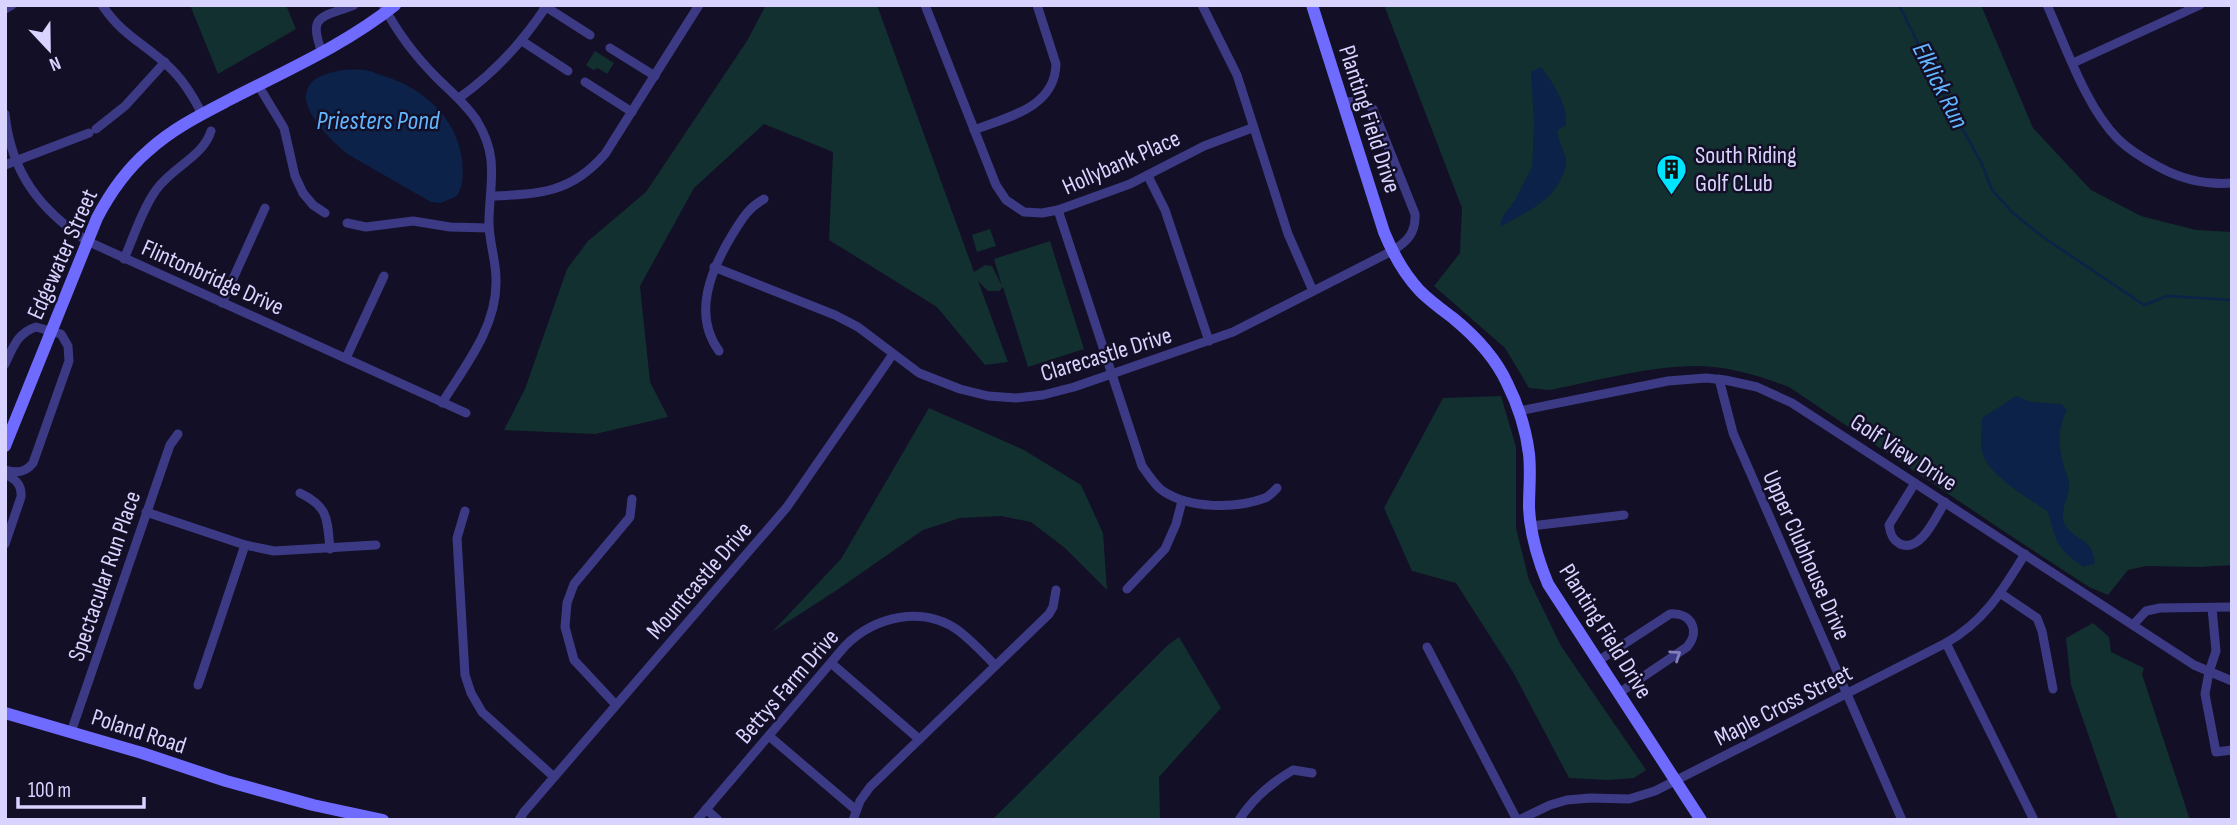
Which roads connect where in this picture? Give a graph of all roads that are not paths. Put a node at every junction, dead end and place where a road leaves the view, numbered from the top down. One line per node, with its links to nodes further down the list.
1 (12, 5): 13 (street)
2 (102, 5): 18 (street)
3 (354, 5): 17 (street)
4 (699, 5): 21 (street)
5 (925, 5): 30 (street, Hollybank Place)
6 (1037, 5): 30 (street)
7 (1202, 5): 29 (street)
8 (1312, 5): 25 (street, Planting Field Drive)
9 (2047, 5): 19 (street)
10 (2200, 5): 19 (street)
11 (545, 6): 14 (street); 15 (street)
12 (388, 7): 17 (street, Edgewater Street); 24 (street)
13 (5, 9)
14 (590, 35)
15 (522, 41): 20 (street); 24 (street)
16 (610, 48): 21 (street)
17 (322, 52): 23 (street, Edgewater Street)
18 (165, 62): 28 (street); 32 (street)
19 (2073, 62): 35 (street)
20 (568, 71)
21 (654, 76): 26 (street)
22 (585, 82): 26 (street)
23 (258, 85): 28 (street, Edgewater Street); 40 (street)
24 (459, 98): 36 (street)
25 (1343, 102): 44 (street, Planting Field Drive); 44 (street)
26 (632, 112): 36 (street)
27 (5, 114): 32 (street, Flintonbridge Drive)
28 (202, 114): 43 (street, Edgewater Street)
29 (1252, 128): 34 (street, Hollybank Place); 48 (street)
30 (974, 130): 39 (street, Hollybank Place)
31 (211, 131): 45 (street)
32 (16, 161): 33 (street); 43 (street, Flintonbridge Drive)
33 (5, 165)
34 (1148, 176): 39 (street, Hollybank Place); 51 (street)
35 (2232, 183)
36 (492, 196): 42 (street)
37 (764, 199): 46 (street)
38 (265, 208): 49 (street)
39 (1058, 210): 56 (street)
40 (325, 213)
41 (347, 223): 42 (street)
42 (489, 228): 58 (street)
43 (87, 241): 45 (street, Flintonbridge Drive); 50 (street, Edgewater Street)
44 (1392, 251): 48 (street, Clarecastle Drive); 59 (street, Planting Field Drive)
45 (124, 259): 49 (street, Flintonbridge Drive)
46 (714, 267): 52 (street); 53 (street, Clarecastle Drive)
47 (384, 276): 54 (street)
48 (1313, 291): 51 (street, Clarecastle Drive)
49 (222, 303): 54 (street, Flintonbridge Drive)
50 (51, 331): 55 (street); 62 (street, Edgewater Street); 63 (street)
51 (1209, 341): 56 (street, Clarecastle Drive)
52 (719, 351)
53 (893, 354): 56 (street, Clarecastle Drive); 96 (street, Mountcastle Drive)
54 (346, 358): 58 (street, Flintonbridge Drive)
55 (5, 364)
56 (1112, 374): 68 (street)
57 (1718, 379): 59 (street, Golf View Drive); 64 (street, Golf View Drive); 95 (street, Upper Clubhouse Drive)
58 (442, 403): 60 (street, Flintonbridge Drive)
59 (1519, 411): 73 (street, Planting Field Drive)
60 (466, 413)
61 (178, 434): 71 (street, Spectacular Run Place)
62 (5, 446)
63 (5, 472): 74 (street)
64 (1915, 483): 69 (street, Golf View Drive); 69 (street)
65 (1278, 488): 68 (street)
66 (300, 493): 77 (street)
67 (632, 499): 96 (street)
68 (1182, 501): 79 (street)
69 (1945, 502): 78 (street, Golf View Drive)
70 (465, 511): 103 (street)
71 (146, 512): 75 (street); 98 (street, Spectacular Run Place)
72 (1624, 514): 73 (street)
73 (1531, 526): 87 (street, Planting Field Drive)
74 (5, 544)
75 (245, 545): 77 (street); 92 (street)
76 (376, 545): 77 (street)
77 (330, 549)
78 (2025, 554): 81 (street, Maple Cross Street); 84 (street, Golf View Drive)
79 (1128, 589)
80 (1056, 590): 89 (street)
81 (2000, 593): 85 (street, Maple Cross Street); 93 (street)
82 (2232, 607): 83 (street)
83 (2212, 608): 84 (street); 90 (street)
84 (2133, 625): 90 (street, Golf View Drive)
85 (1946, 643): 95 (street, Maple Cross Street); 115 (street)
86 (1427, 647): 112 (street)
87 (1598, 661): 94 (street, Planting Field Drive); 94 (street, one-way to 87)
88 (831, 663): 89 (street, Bettys Farm Drive); 99 (street, Bettys Farm Drive); 100 (street)
89 (995, 665): 100 (street)
90 (2208, 672): 91 (street, Golf View Drive); 101 (street)
91 (2232, 681)
92 (198, 685)
93 (2053, 690)
94 (1619, 693): 104 (street, Planting Field Drive)
95 (1847, 694): 104 (street, Maple Cross Street); 114 (street, Upper Clubhouse Drive)
96 (616, 705): 103 (street, Mountcastle Drive)
97 (5, 713): 98 (street, Poland Road)
98 (71, 732): 107 (street, Poland Road)
99 (769, 736): 105 (street, Bettys Farm Drive); 106 (street)
100 (919, 738): 106 (street)
101 (2232, 750)
102 (1312, 773): 111 (street)
103 (554, 777): 108 (street, Mountcastle Drive)
104 (1677, 780): 112 (street, Maple Cross Street); 113 (street, Planting Field Drive)
105 (706, 809): 109 (street, Bettys Farm Drive); 110 (street)
106 (854, 815)
107 (383, 820)
108 (519, 820)
109 (697, 820)
110 (718, 820)
111 (1240, 820)
112 (1518, 820)
113 (1701, 820)
114 (1902, 820)
115 (2034, 820)

